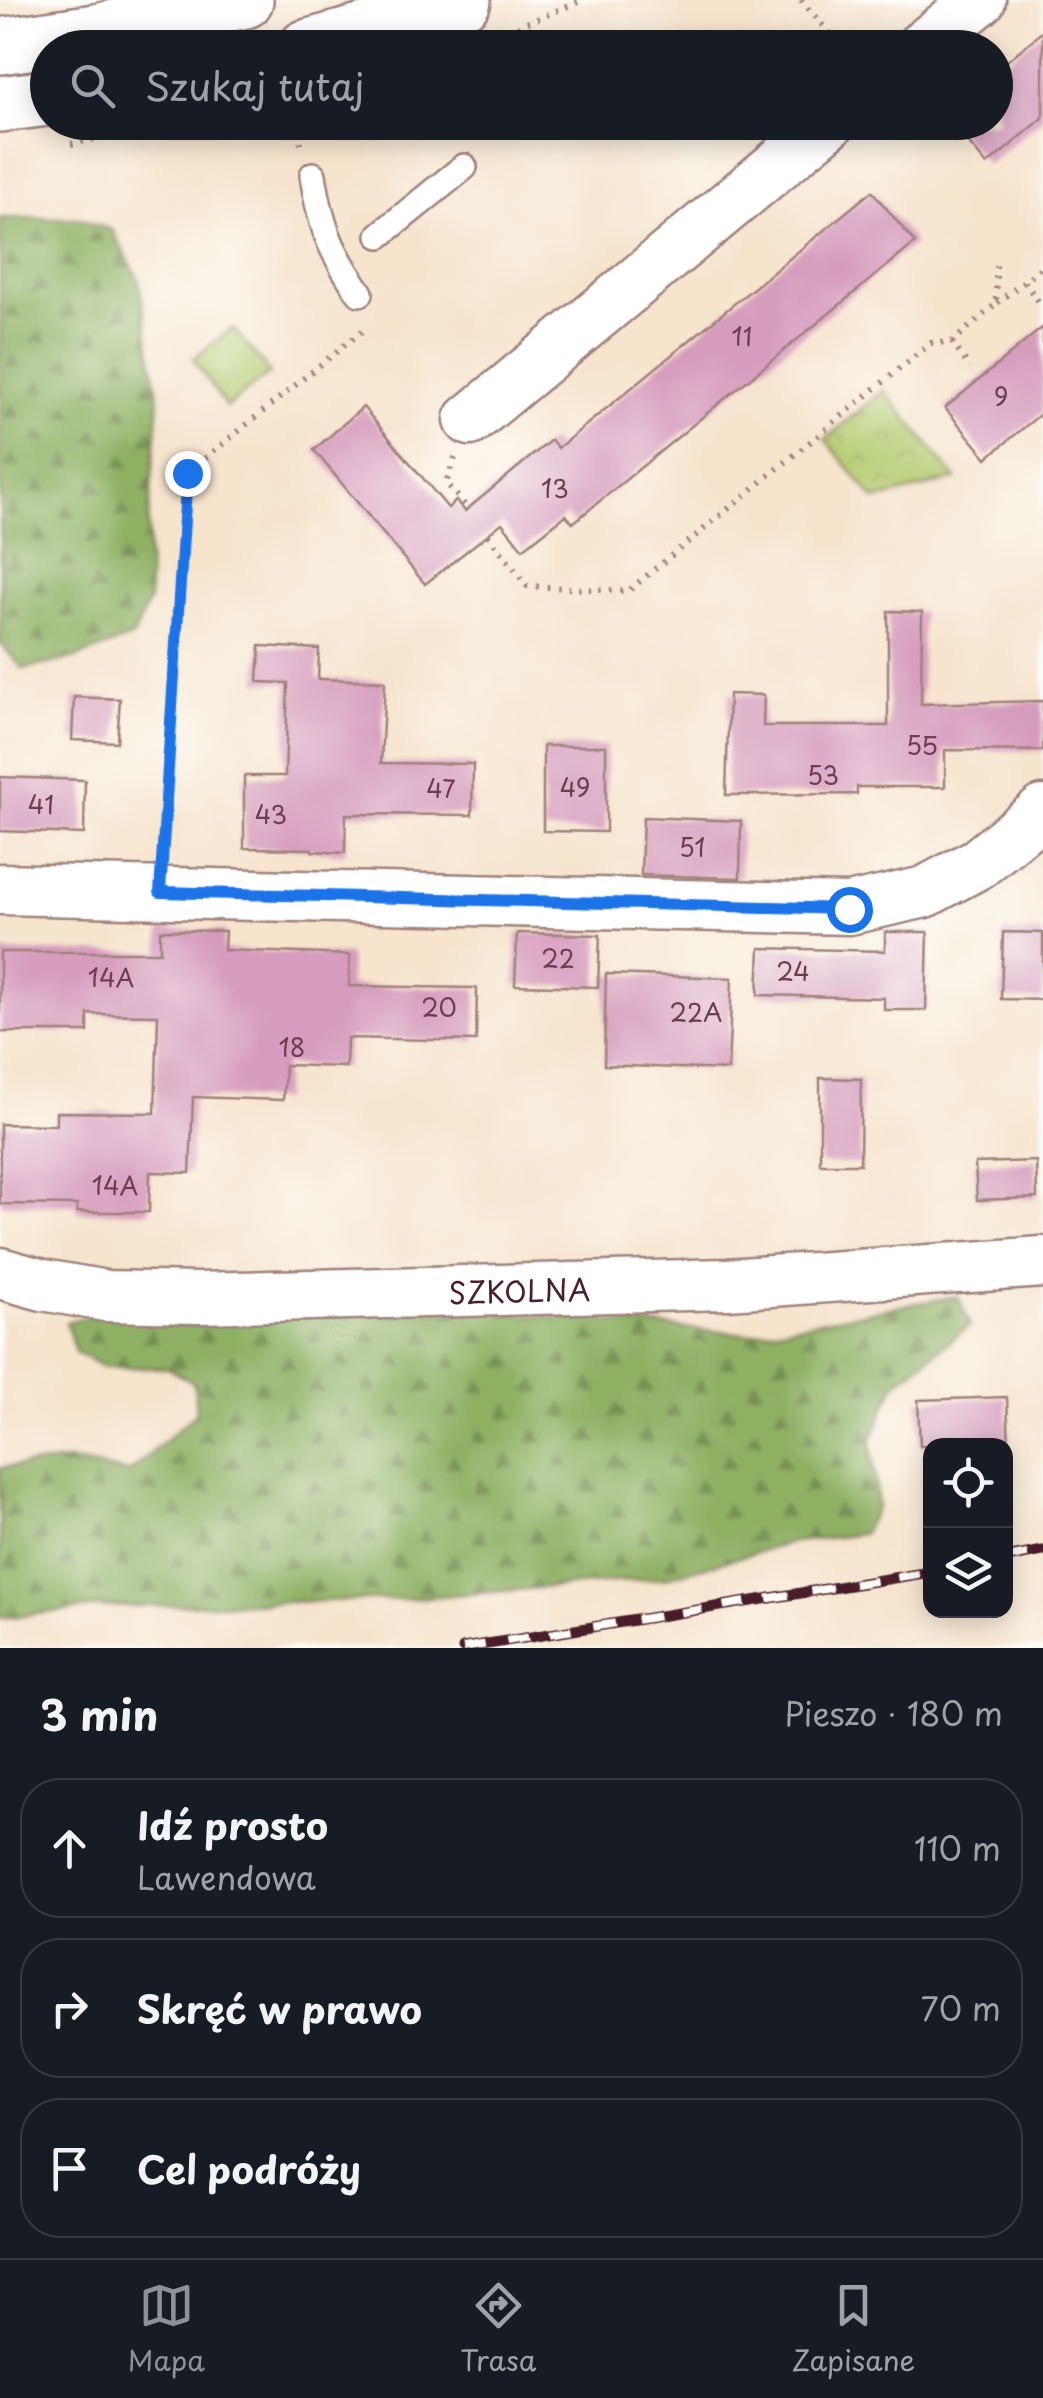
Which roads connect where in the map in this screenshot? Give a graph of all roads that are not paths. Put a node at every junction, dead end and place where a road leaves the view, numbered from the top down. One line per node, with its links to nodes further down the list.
1 (244, 0): 4 (main road)
2 (980, 0): 6 (street)
3 (473, 20): 5 (main road)
4 (105, 30)
5 (372, 30)
6 (942, 30)
7 (30, 42): 8 (main road)
8 (0, 46)
9 (0, 104): 10 (main road)
10 (30, 113)
11 (808, 140): 16 (street)
12 (464, 167): 14 (lane)
13 (313, 175): 15 (lane)
14 (380, 235)
15 (360, 292)
16 (470, 420)
17 (1043, 811): 18 (street)
18 (0, 889)
19 (1043, 1262): 20 (street, SZKOLNA)
20 (0, 1273)

